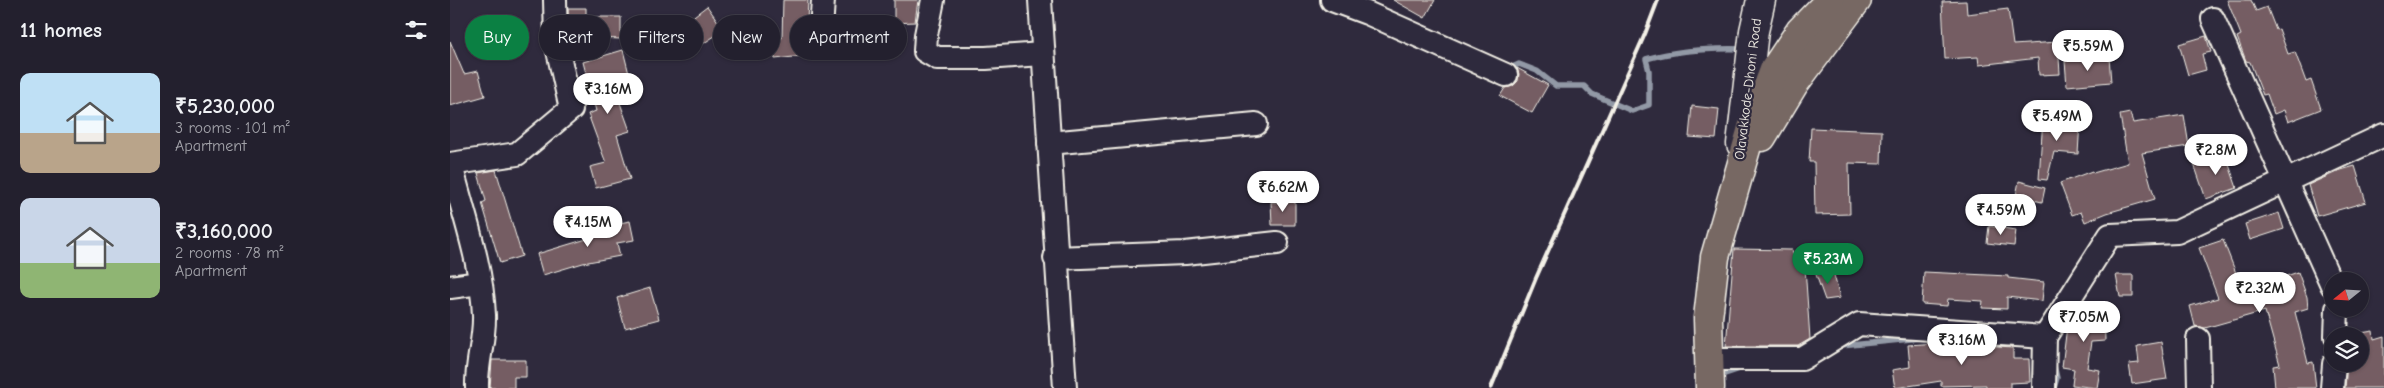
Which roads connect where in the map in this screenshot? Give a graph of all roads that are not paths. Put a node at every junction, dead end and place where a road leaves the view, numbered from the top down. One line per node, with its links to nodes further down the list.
1 (555, 0): 16 (street)
2 (823, 0): 9 (street)
3 (933, 0): 11 (street)
4 (1040, 0): 11 (street)
5 (1332, 0): 12 (street)
6 (1761, 0): 17 (main road, Olavakkode-Dhoni Road)
7 (1830, 0): 17 (highway)
8 (1857, 0): 17 (highway)
9 (822, 15)
10 (2213, 19): 18 (street)
11 (1042, 54): 15 (street)
12 (1506, 75)
13 (1256, 124): 15 (street)
14 (2384, 135): 18 (street)
15 (1049, 142): 20 (street)
16 (451, 164): 22 (street)
17 (1737, 179): 26 (highway)
18 (2288, 181): 21 (street); 24 (street)
19 (1277, 243): 20 (street)
20 (1055, 258): 29 (street)
21 (2326, 272)
22 (480, 283): 23 (street); 28 (street)
23 (450, 287)
24 (2045, 337): 26 (street); 31 (street)
25 (2198, 339): 32 (street)
26 (1708, 359): 30 (highway)
27 (2333, 372): 33 (street)
28 (477, 388)
29 (1065, 388)
30 (1710, 388)
31 (2044, 388)
32 (2199, 388)
33 (2332, 388)

